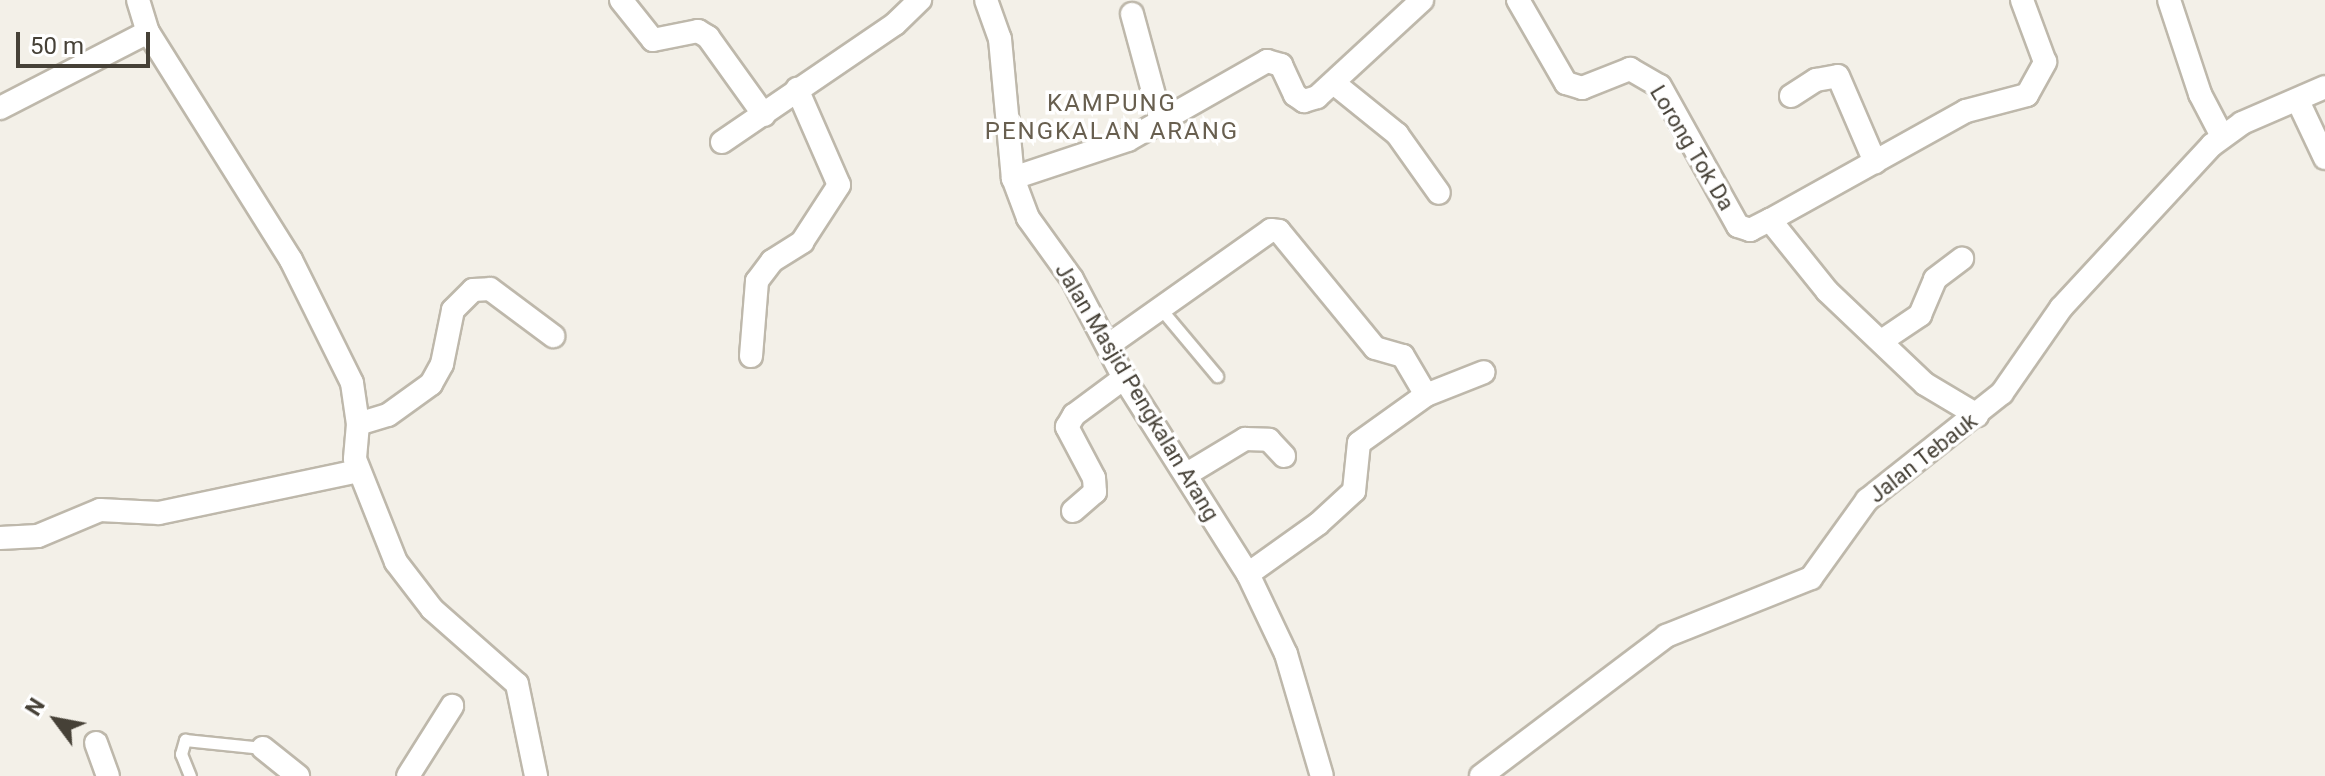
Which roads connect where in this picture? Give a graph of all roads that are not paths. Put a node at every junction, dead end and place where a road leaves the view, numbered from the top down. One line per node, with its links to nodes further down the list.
1 (138, 0): 10 (street)
2 (621, 0): 17 (street)
3 (920, 0): 13 (street)
4 (986, 0): 23 (street, Jalan Masjid Pengkalan Arang)
5 (1422, 0): 11 (street)
6 (1518, 0): 25 (street, Lorong Tok Da)
7 (2022, 0): 22 (street)
8 (2169, 0): 19 (street)
9 (1132, 14): 18 (street)
10 (148, 32): 16 (street); 37 (street)
11 (1335, 84): 18 (street); 24 (street)
12 (2325, 87): 15 (street, Jalan Tebauk)
13 (797, 89): 17 (street); 31 (street)
14 (1791, 96): 22 (street)
15 (2298, 101): 19 (street, Jalan Tebauk); 21 (street)
16 (0, 108)
17 (764, 115): 20 (street)
18 (1161, 121): 23 (street)
19 (2222, 136): 36 (street, Jalan Tebauk)
20 (722, 142)
21 (2325, 158)
22 (1875, 162): 25 (street)
23 (1013, 178): 30 (street, Jalan Masjid Pengkalan Arang)
24 (1439, 193)
25 (1770, 220): 29 (street)
26 (1962, 259): 29 (street)
27 (1160, 308): 30 (street); 33 (lane); 35 (street)
28 (553, 336): 37 (street)
29 (1883, 340): 36 (street)
30 (1110, 344): 34 (street, Jalan Masjid Pengkalan Arang)
31 (751, 356)
32 (1484, 372): 35 (street)
33 (1217, 376)
34 (1124, 378): 40 (street, Jalan Masjid Pengkalan Arang); 41 (street)
35 (1426, 395): 43 (street)
36 (1977, 415): 53 (street, Jalan Tebauk)
37 (358, 424): 39 (street)
38 (1284, 456): 40 (street)
39 (358, 471): 42 (street); 51 (street)
40 (1187, 474): 43 (street, Jalan Masjid Pengkalan Arang)
41 (1073, 511)
42 (0, 538)
43 (1248, 574): 52 (street, Jalan Masjid Pengkalan Arang)
44 (452, 706): 50 (street)
45 (96, 743): 47 (street)
46 (263, 748): 48 (lane); 49 (street)
47 (108, 776)
48 (190, 776)
49 (298, 776)
50 (408, 776)
51 (536, 776)
52 (1322, 776)
53 (1481, 776)

